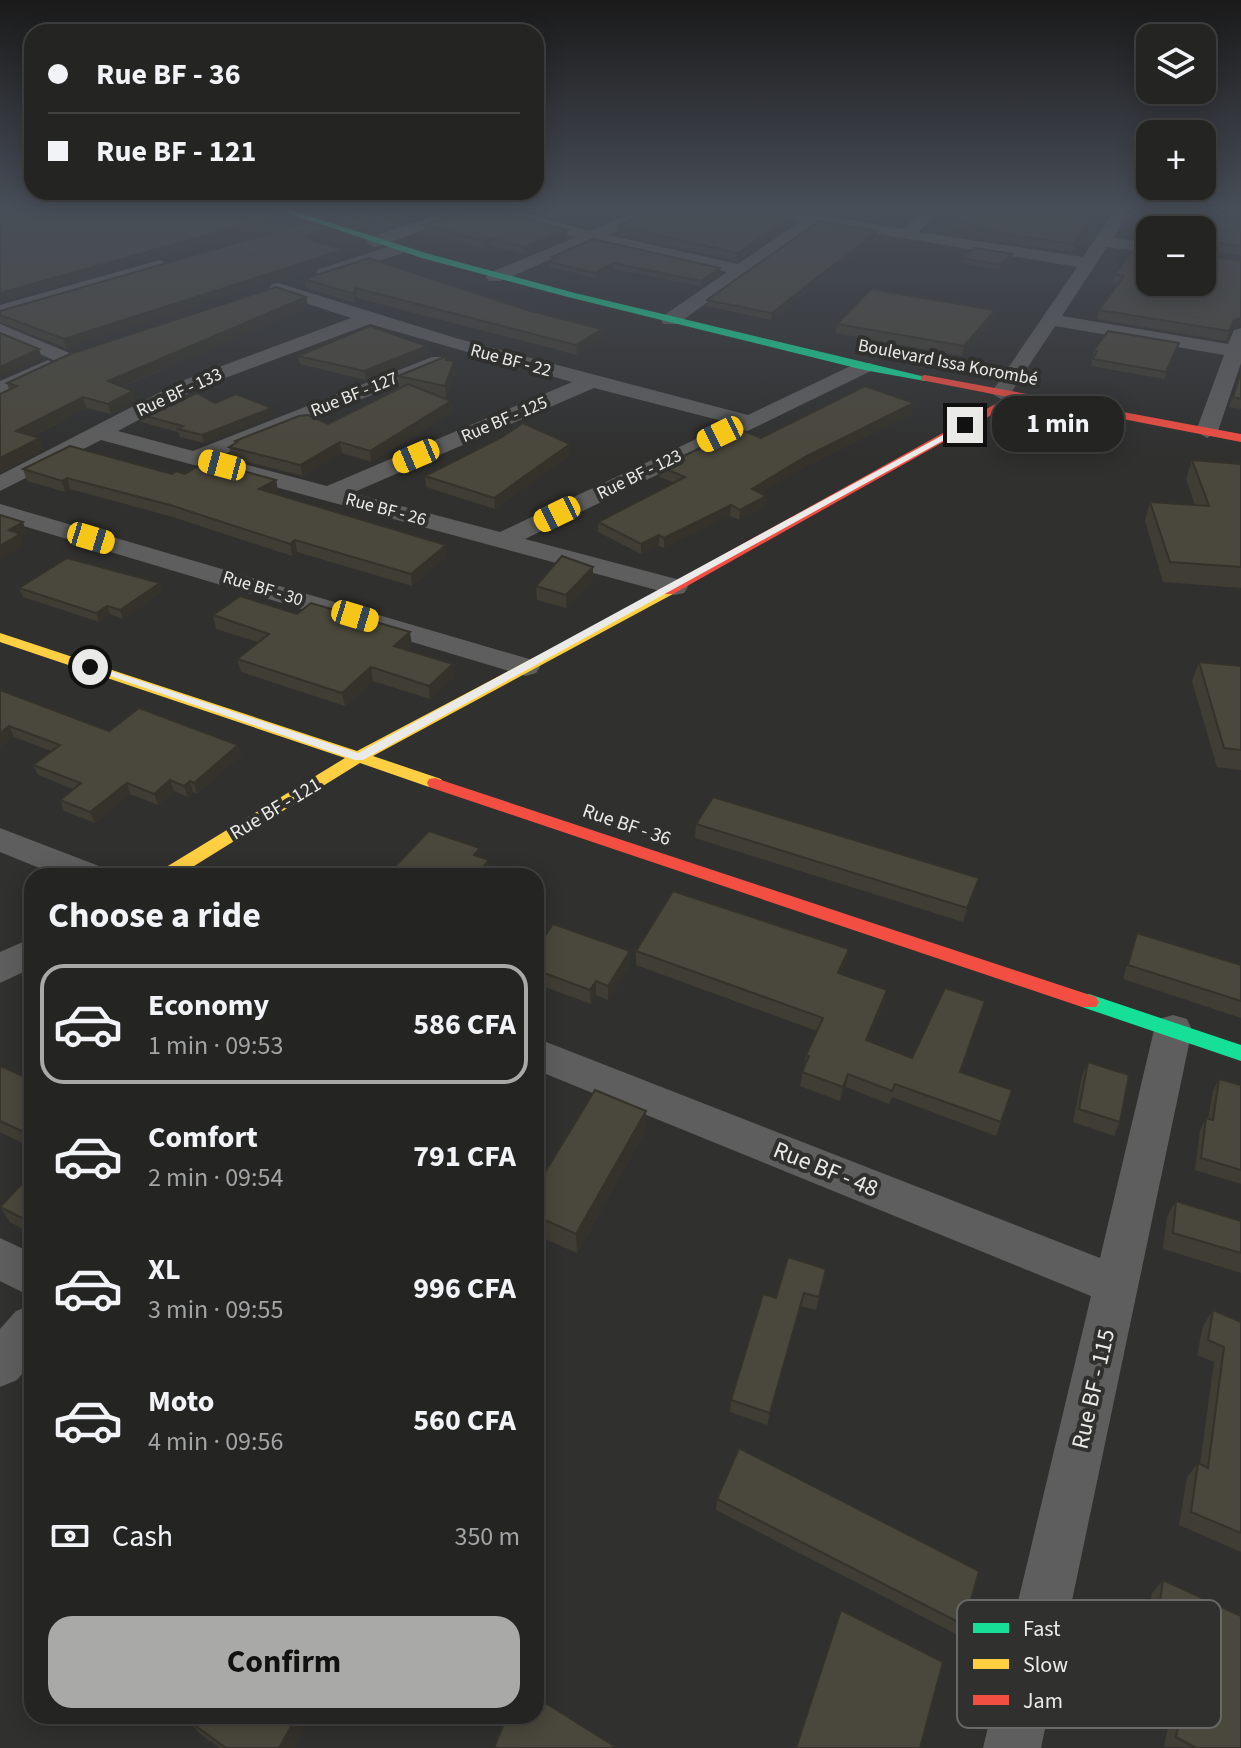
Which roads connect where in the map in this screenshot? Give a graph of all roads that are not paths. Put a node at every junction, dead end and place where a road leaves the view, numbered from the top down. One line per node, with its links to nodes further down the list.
1 (68, 292): 6 (street)
2 (272, 292): 7 (street, Rue BF - 22)
3 (554, 292): 9 (street, Boulevard Issa Korombé)
4 (710, 292): 9 (street)
5 (1068, 292): 8 (street)
6 (0, 311)
7 (367, 319): 12 (street, Rue BF - 22); 21 (street, Rue BF - 133)
8 (1049, 319): 11 (street); 18 (street)
9 (670, 320): 15 (street, Boulevard Issa Korombé)
10 (0, 330): 14 (street)
11 (1238, 343): 20 (street)
12 (469, 349): 16 (street, Rue BF - 22); 23 (street, Rue BF - 127)
13 (86, 351): 14 (street)
14 (65, 358): 17 (street)
15 (864, 367): 18 (street, Boulevard Issa Korombé); 19 (street, Rue BF - 123)
16 (591, 382): 19 (street, Rue BF - 22); 25 (street, Rue BF - 125)
17 (0, 389)
18 (1009, 394): 20 (street, Boulevard Issa Korombé); 28 (street, Rue BF - 121)
19 (747, 421): 27 (street, Rue BF - 123)
20 (1207, 431): 22 (street, Boulevard Issa Korombé)
21 (98, 432): 23 (street, Rue BF - 26); 24 (street, Rue BF - 133)
22 (1241, 438)
23 (195, 458): 25 (street, Rue BF - 26)
24 (0, 484)
25 (329, 494): 27 (street, Rue BF - 26)
26 (0, 511): 30 (street, Rue BF - 30)
27 (502, 541): 28 (street, Rue BF - 26)
28 (675, 587): 30 (street, Rue BF - 121)
29 (0, 637): 31 (street, Rue BF - 36)
30 (526, 667): 31 (street, Rue BF - 121)
31 (359, 757): 34 (street, Rue BF - 121); 37 (street, Rue BF - 36)
32 (0, 839): 33 (street)
33 (72, 868)
34 (177, 868)
35 (24, 956): 36 (street)
36 (0, 969)
37 (1173, 1030): 38 (street, Rue BF - 36); 42 (street, Rue BF - 115)
38 (1241, 1053)
39 (544, 1056): 42 (street, Rue BF - 48)
40 (0, 1258): 41 (street)
41 (24, 1272)
42 (1116, 1285): 45 (street, Rue BF - 115)
43 (24, 1336): 44 (street)
44 (0, 1364)
45 (1045, 1600)
46 (1016, 1728): 47 (street, Rue BF - 115)
47 (1012, 1748)

